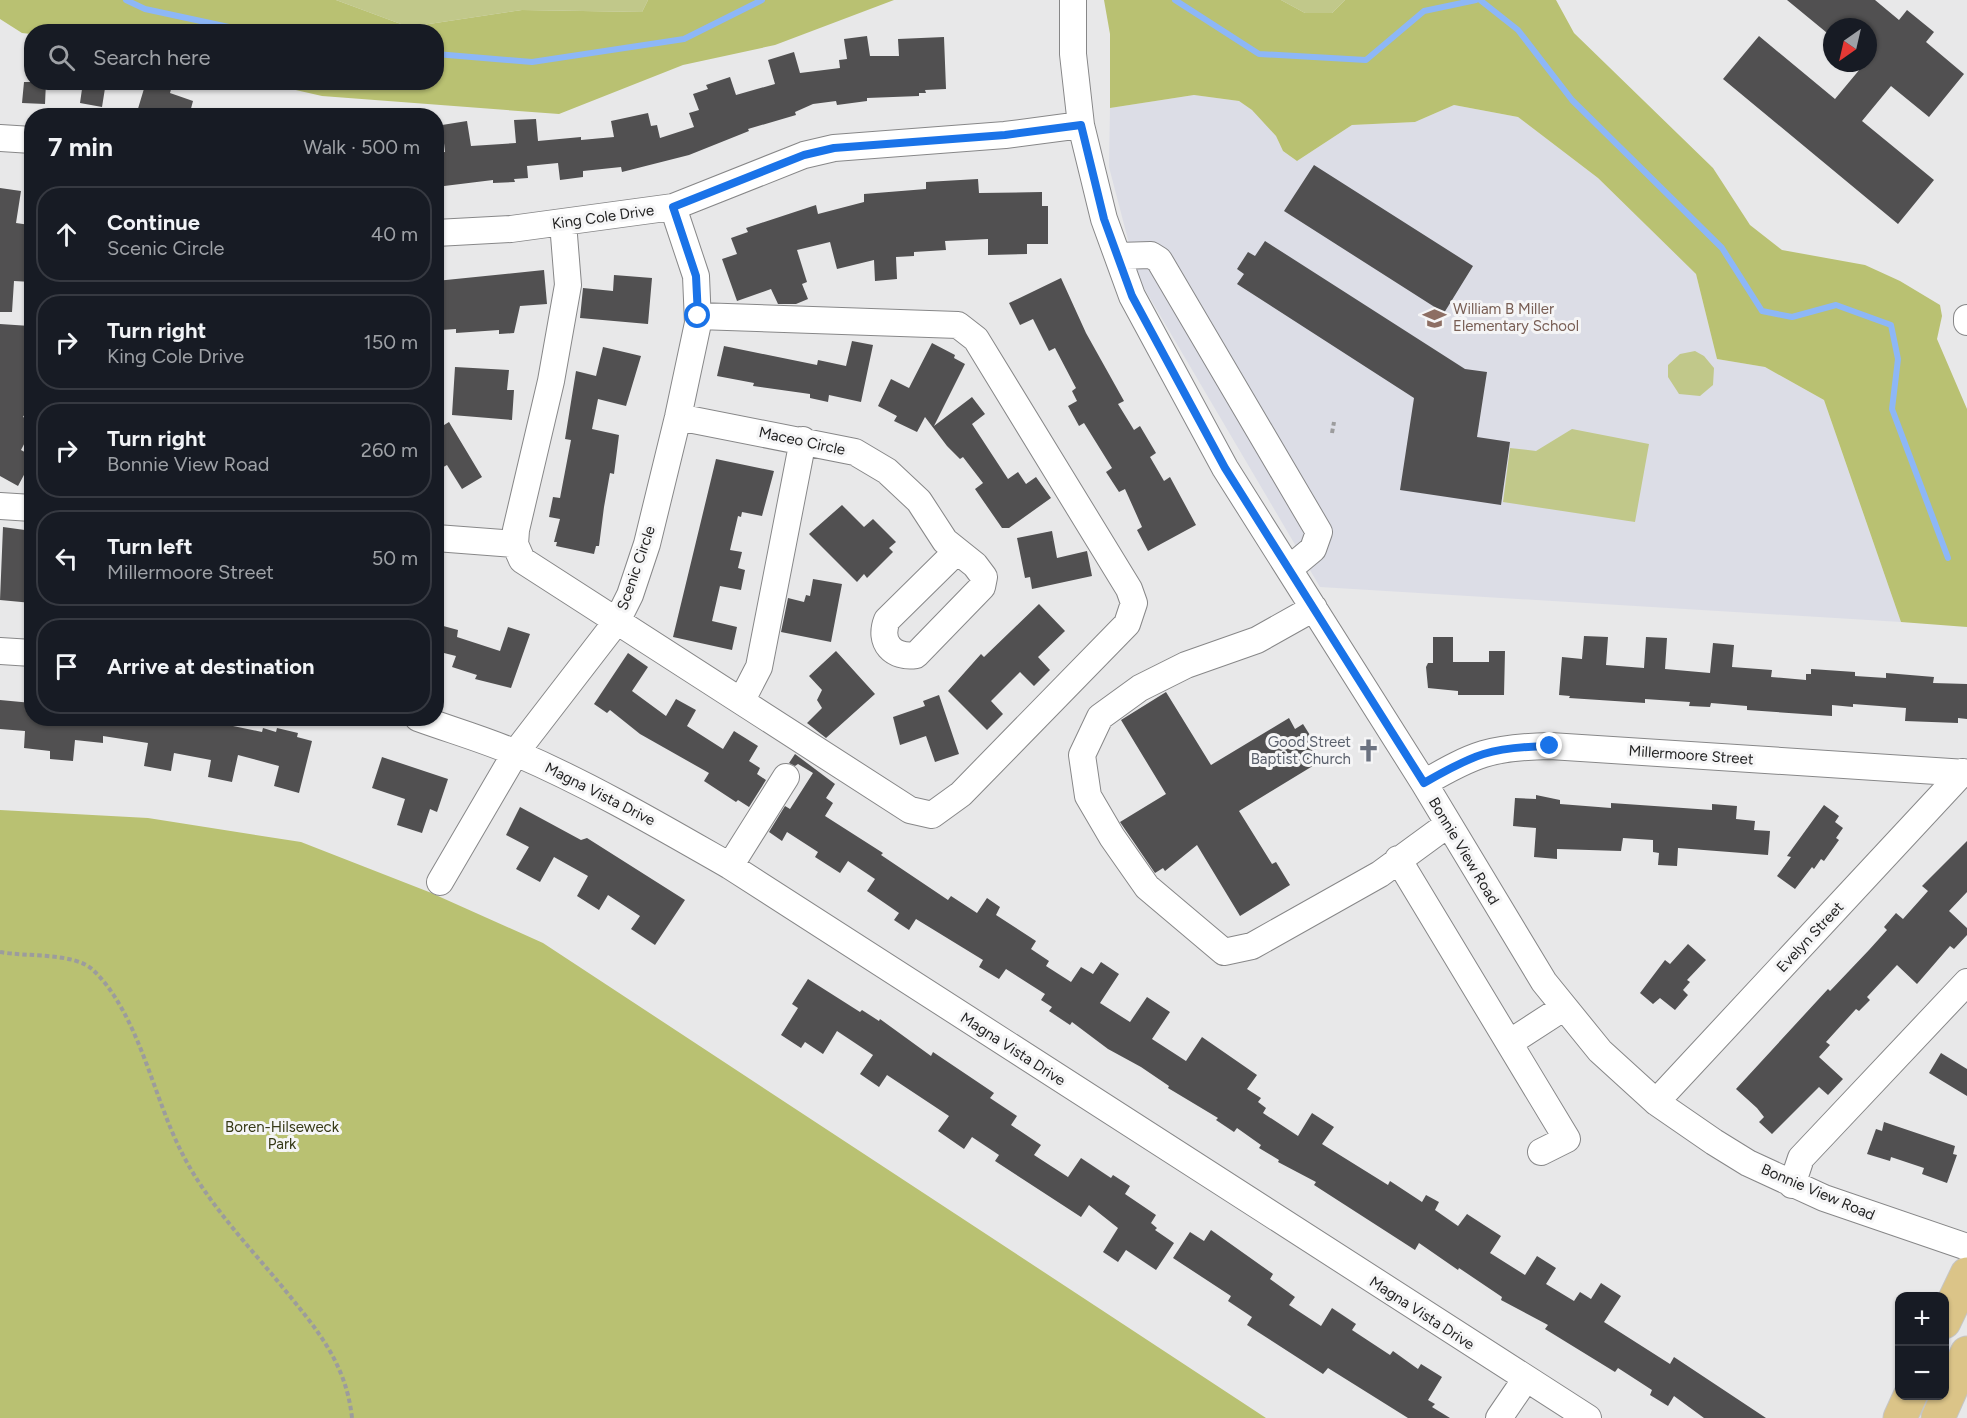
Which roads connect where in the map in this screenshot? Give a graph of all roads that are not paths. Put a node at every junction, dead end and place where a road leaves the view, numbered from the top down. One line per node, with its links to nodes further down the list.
1 (1073, 0): 2 (street, Bonnie View Road)
2 (1081, 125): 5 (street, King Cole Drive); 8 (street, Bonnie View Road)
3 (0, 138): 4 (street)
4 (24, 140)
5 (673, 207): 6 (street, King Cole Drive); 9 (street, Scenic Circle)
6 (563, 223): 7 (street, King Cole Drive); 15 (street)
7 (444, 232)
8 (1118, 256): 17 (street, Bonnie View Road); 17 (street)
9 (698, 316): 10 (street, Scenic Circle); 22 (street)
10 (678, 417): 11 (street, Maceo Circle); 19 (street, Scenic Circle)
11 (803, 440): 16 (street, Maceo Circle); 22 (street)
12 (0, 506): 13 (street)
13 (24, 508)
14 (444, 539): 15 (street)
15 (515, 544): 19 (street)
16 (957, 550)
17 (1289, 569): 18 (street, Bonnie View Road)
18 (1314, 608): 27 (street, Bonnie View Road); 29 (street)
19 (617, 621): 22 (street); 24 (street, Scenic Circle)
20 (0, 651): 21 (street)
21 (24, 652)
22 (742, 700)
23 (441, 726): 24 (street, Magna Vista Drive)
24 (516, 752): 30 (street, Magna Vista Drive); 31 (street, Scenic Circle)
25 (1965, 773): 27 (street, Millermoore Street); 35 (street, Evelyn Street)
26 (786, 777): 30 (street)
27 (1424, 783): 28 (street, Bonnie View Road)
28 (1448, 825): 29 (street); 33 (street, Bonnie View Road)
29 (1398, 859): 34 (street)
30 (730, 866): 42 (street, Magna Vista Drive)
31 (440, 882)
32 (1967, 982): 37 (street)
33 (1563, 1008): 34 (street); 35 (street, Bonnie View Road)
34 (1509, 1043): 36 (street)
35 (1656, 1102): 37 (street, Bonnie View Road)
36 (1540, 1152)
37 (1792, 1185): 38 (street, Bonnie View Road)
38 (1967, 1247)
39 (1967, 1274): 40 (main road)
40 (1949, 1312)
41 (1967, 1353): 47 (main road)
42 (1525, 1380): 44 (street); 45 (street, Magna Vista Drive)
43 (1908, 1400): 46 (main road)
44 (1499, 1418)
45 (1588, 1418)
46 (1900, 1418)
47 (1938, 1418)

